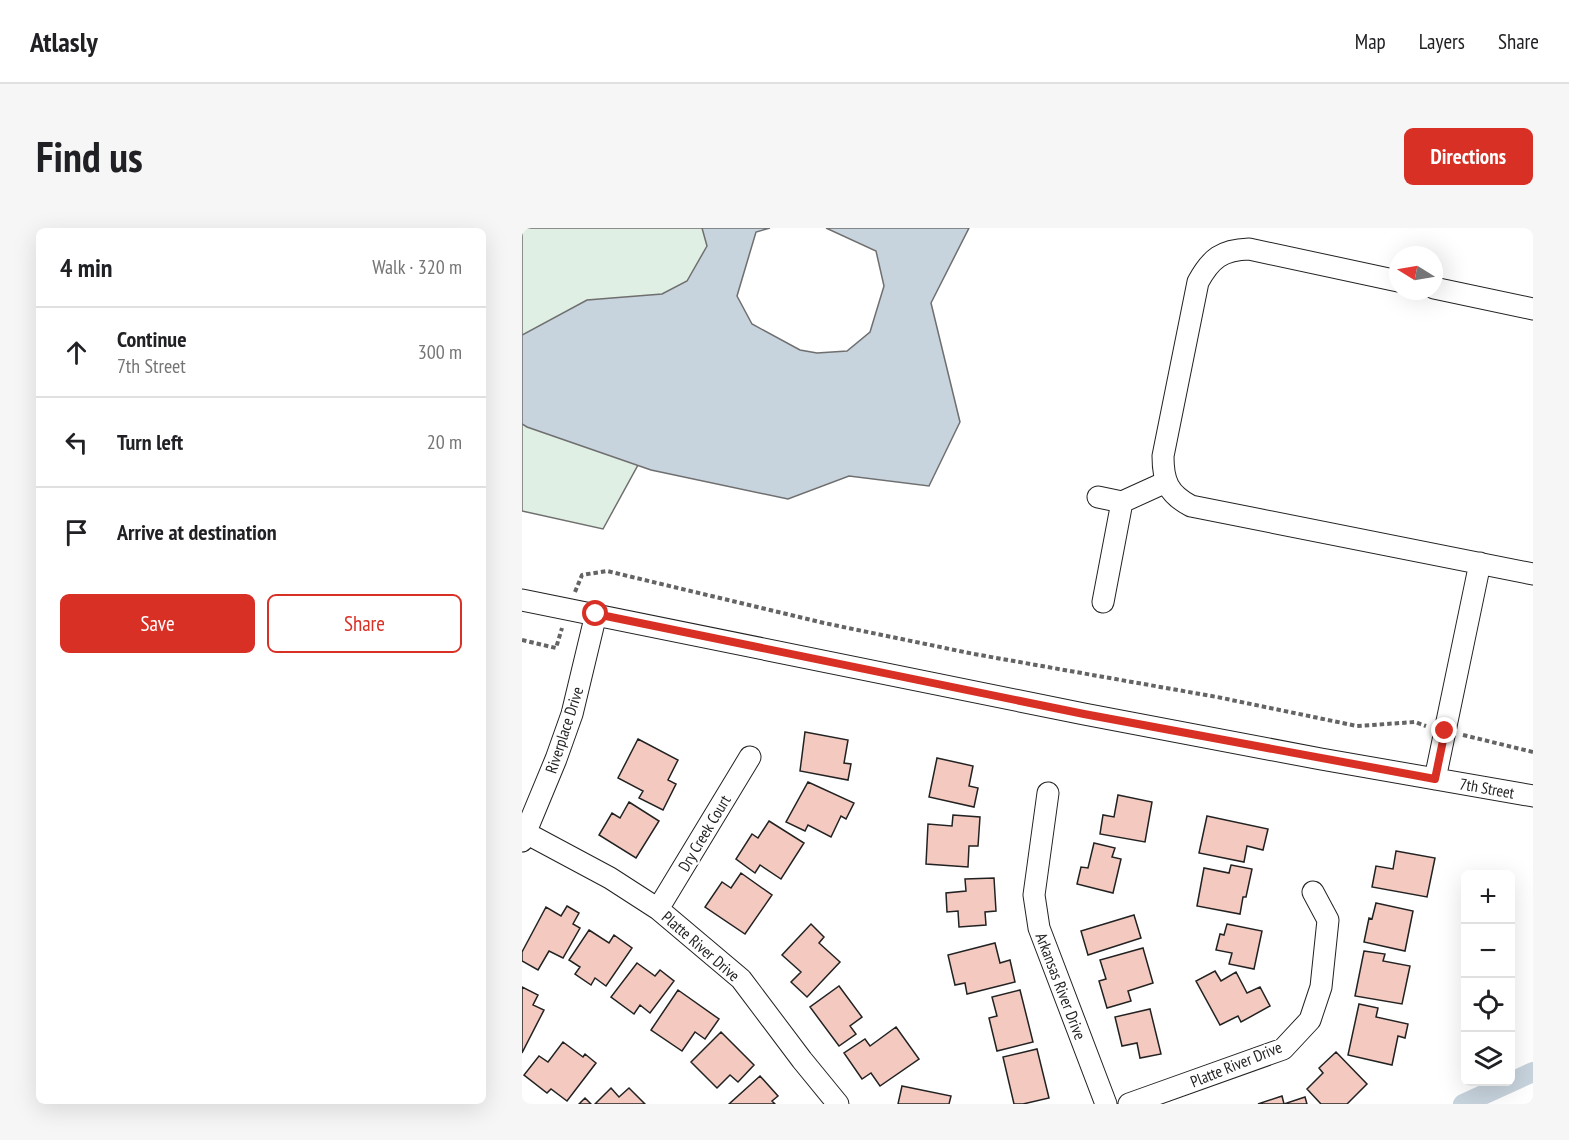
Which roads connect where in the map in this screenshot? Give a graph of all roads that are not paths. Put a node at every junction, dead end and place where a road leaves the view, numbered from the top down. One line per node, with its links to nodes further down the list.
1 (1389, 279): 4 (street)
2 (1443, 290): 3 (street)
3 (1533, 309)
4 (1166, 482): 6 (street); 7 (street)
5 (1098, 497): 6 (street)
6 (1122, 502): 10 (street)
7 (1479, 563): 8 (street); 13 (street)
8 (1533, 574)
9 (522, 600): 11 (street, 7th Street)
10 (1103, 602)
11 (596, 614): 13 (street, 7th Street); 16 (street, Riverplace Drive)
12 (750, 757): 18 (street, Dry Creek Court)
13 (1435, 779): 15 (street, 7th Street)
14 (1048, 793): 20 (street, Arkansas River Drive)
15 (1533, 796)
16 (524, 837): 18 (street, Platte River Drive)
17 (1313, 892): 21 (street, Platte River Drive)
18 (658, 909): 19 (street, Platte River Drive)
19 (838, 1104)
20 (1106, 1104)
21 (1129, 1104)

